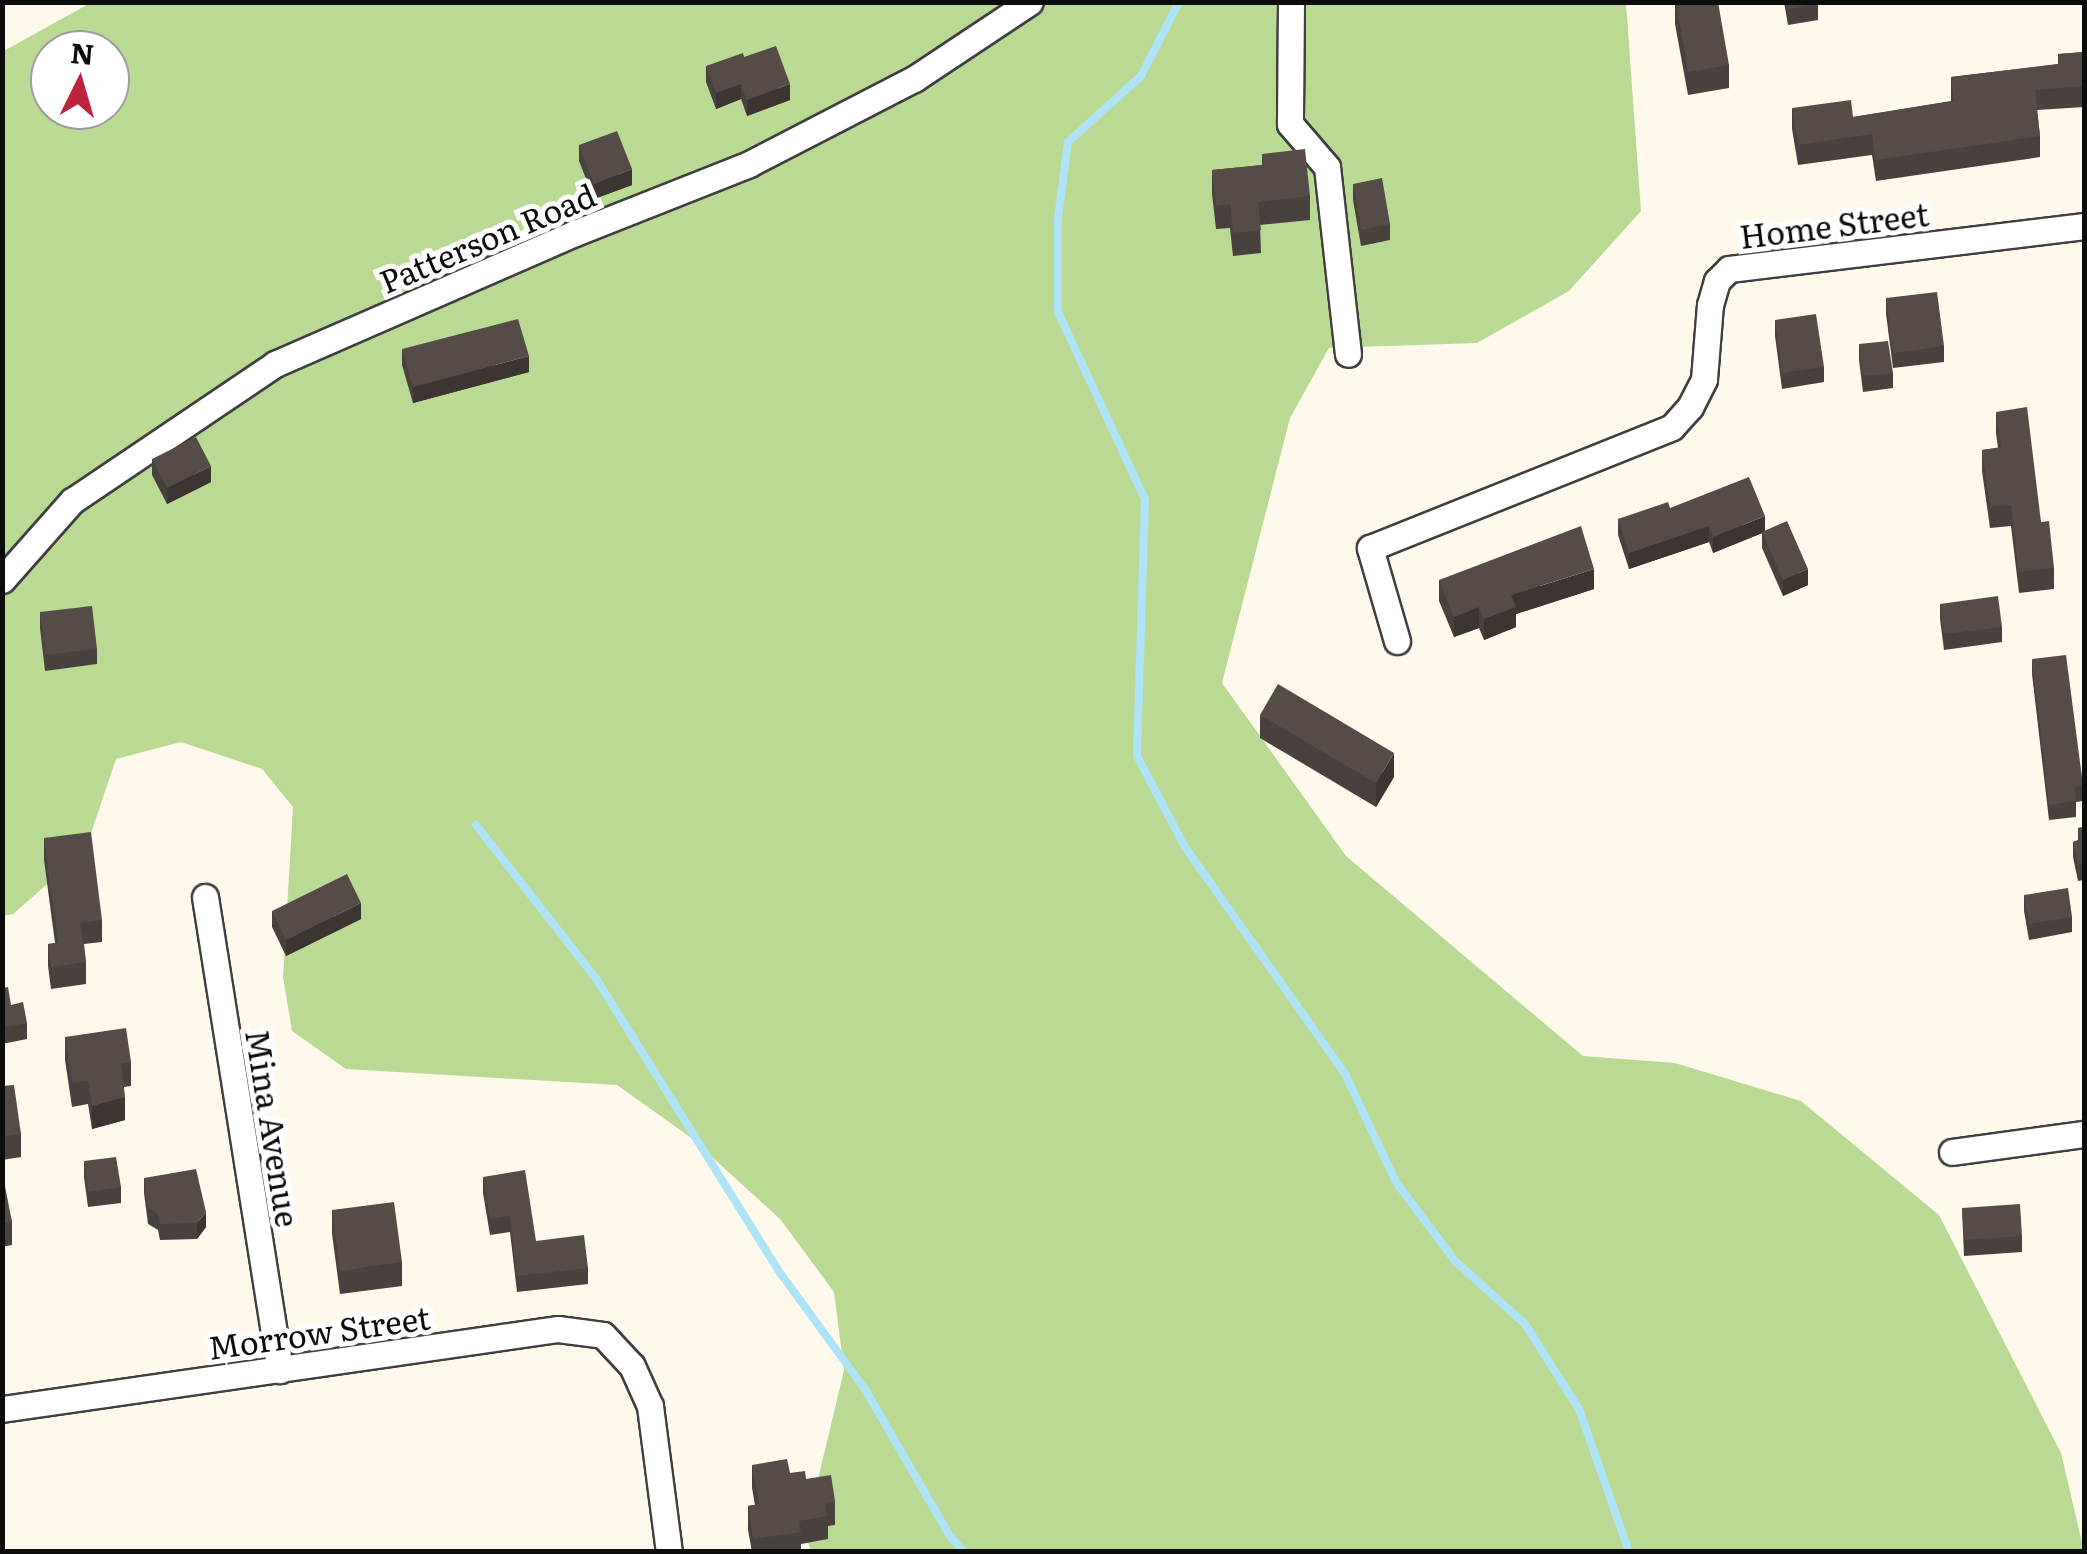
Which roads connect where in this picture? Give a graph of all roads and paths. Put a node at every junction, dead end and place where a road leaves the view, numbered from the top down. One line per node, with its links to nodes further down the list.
1 (1030, 2): 5 (street, Patterson Road)
2 (1292, 2): 4 (street)
3 (2084, 226): 6 (street, Home Street)
4 (1348, 354)
5 (2, 580)
6 (1397, 641)
7 (205, 897): 10 (street, Mina Avenue)
8 (2084, 1134): 9 (street)
9 (1952, 1152)
10 (280, 1370): 11 (street, Morrow Street); 12 (street, Morrow Street)
11 (2, 1409)
12 (669, 1552)

